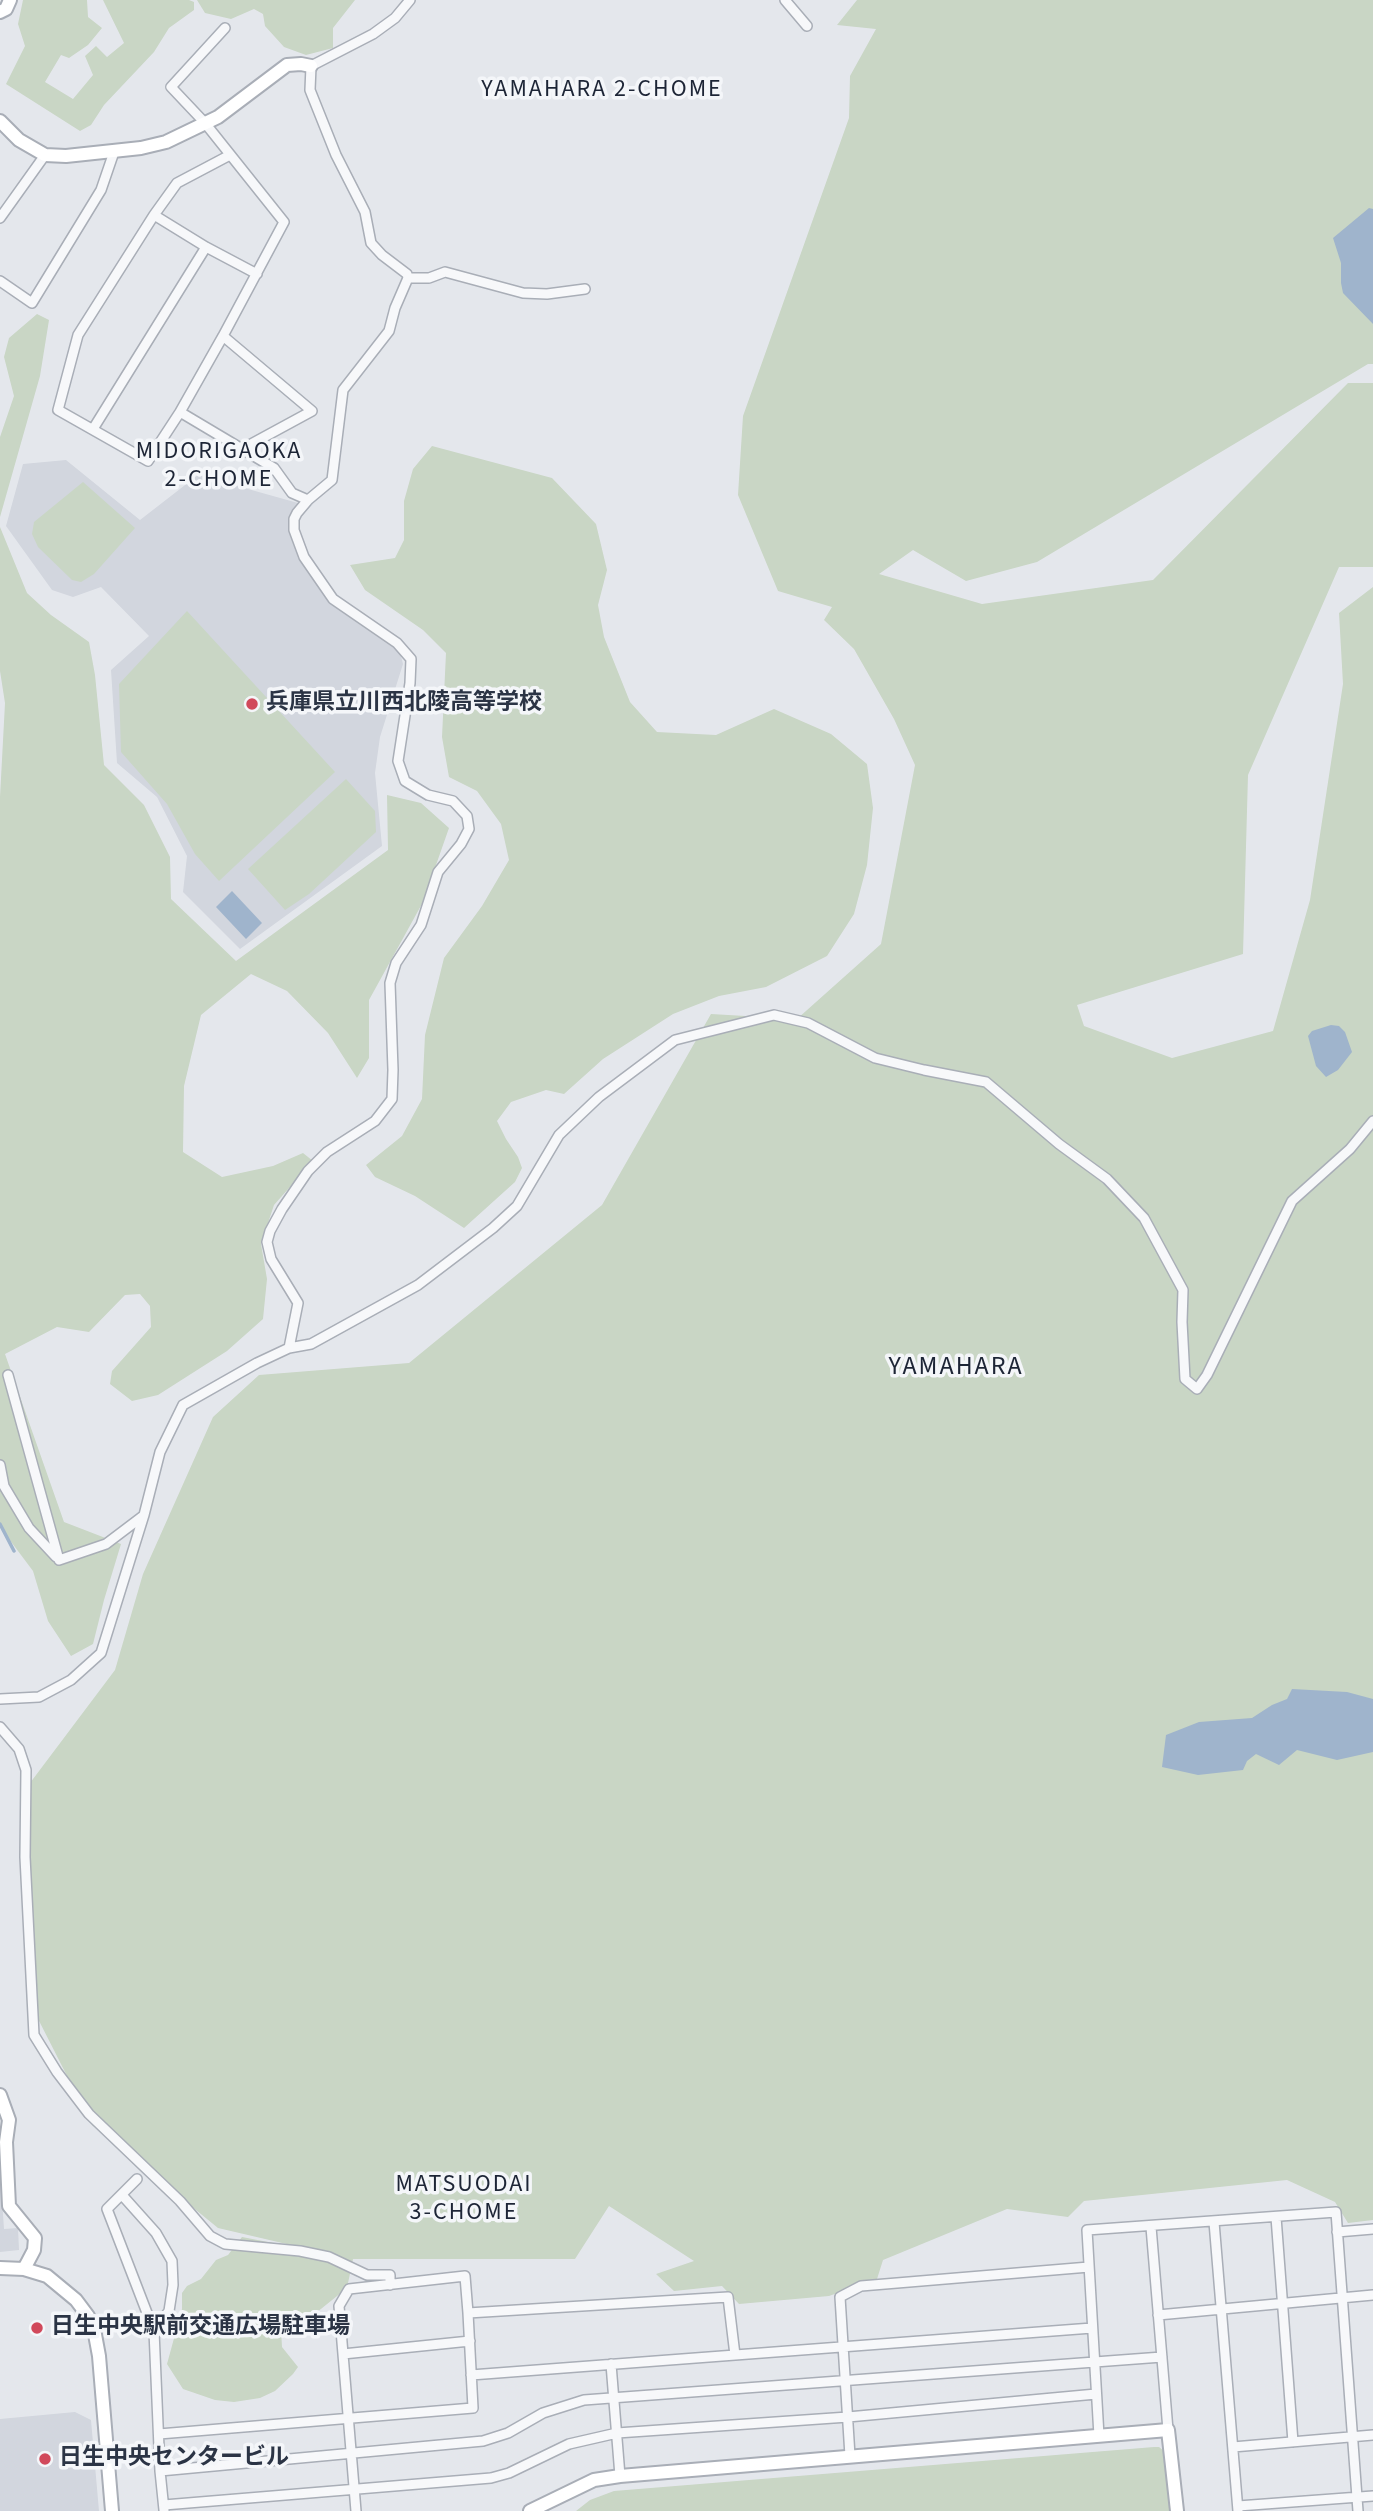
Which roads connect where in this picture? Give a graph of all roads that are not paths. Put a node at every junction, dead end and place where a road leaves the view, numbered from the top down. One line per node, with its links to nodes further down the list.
1 (10, 0): 4 (street)
2 (410, 0): 7 (street)
3 (785, 0): 5 (street)
4 (0, 12)
5 (807, 26)
6 (225, 28): 9 (street)
7 (311, 66): 9 (street); 17 (street)
8 (0, 121): 11 (street)
9 (205, 123): 10 (street); 12 (street)
10 (114, 152): 11 (street); 18 (street)
11 (45, 155): 14 (street)
12 (230, 155): 13 (street); 16 (street)
13 (154, 215): 15 (street); 22 (street)
14 (0, 218)
15 (206, 247): 16 (street); 22 (street)
16 (257, 275): 20 (street)
17 (408, 278): 19 (street); 24 (street)
18 (0, 281)
19 (585, 289)
20 (223, 336): 21 (street); 23 (street)
21 (180, 412): 22 (street); 23 (street)
22 (93, 429)
23 (242, 449): 24 (street)
24 (308, 500): 26 (street)
25 (1373, 1121): 26 (street)
26 (289, 1348): 29 (street)
27 (8, 1375): 30 (street)
28 (0, 1465): 30 (street)
29 (144, 1515): 30 (street); 31 (street)
30 (59, 1560)
31 (0, 1699)
32 (0, 1727): 44 (street)
33 (0, 2095): 43 (street)
34 (137, 2179): 35 (street)
35 (122, 2195): 52 (street); 52 (street)
36 (1276, 2217): 37 (street); 40 (street); 47 (street)
37 (1214, 2222): 38 (street); 48 (street)
38 (1151, 2227): 41 (street); 50 (street)
39 (1373, 2229): 40 (street)
40 (1337, 2232): 46 (street)
41 (1089, 2267): 51 (street); 54 (street)
42 (0, 2268): 43 (street)
43 (24, 2269): 85 (street)
44 (390, 2285): 49 (street); 55 (street)
45 (1373, 2295): 46 (street)
46 (1342, 2298): 47 (street); 71 (street)
47 (1283, 2304): 48 (street); 72 (street)
48 (1222, 2309): 50 (street); 73 (street)
49 (468, 2313): 53 (street); 56 (street)
50 (1158, 2315): 57 (street)
51 (1092, 2328): 54 (street); 58 (street)
52 (154, 2331): 68 (street)
53 (470, 2341): 55 (street); 60 (street)
54 (843, 2347): 56 (street); 61 (street)
55 (343, 2354): 65 (street)
56 (734, 2355): 59 (street)
57 (1162, 2357): 58 (street); 66 (street)
58 (1094, 2362): 61 (street); 62 (street)
59 (611, 2364): 60 (street); 63 (street)
60 (471, 2375): 65 (street)
61 (845, 2380): 63 (street); 64 (street)
62 (1096, 2394): 64 (street); 70 (street)
63 (614, 2398): 67 (street); 74 (street)
64 (848, 2417): 67 (street); 75 (street)
65 (348, 2418): 68 (street); 74 (street)
66 (1168, 2430): 70 (street); 88 (street)
67 (617, 2433): 77 (street); 78 (street)
68 (159, 2434): 76 (street)
69 (1373, 2435): 71 (street)
70 (1099, 2436): 75 (street)
71 (1352, 2437): 72 (street); 80 (street)
72 (1293, 2442): 73 (street)
73 (1233, 2447): 84 (street)
74 (351, 2452): 76 (street); 78 (street)
75 (850, 2456): 77 (street)
76 (160, 2471): 83 (street)
77 (620, 2476): 82 (street)
78 (354, 2488): 83 (street); 86 (street)
79 (1373, 2496): 80 (street)
80 (1357, 2497): 81 (street); 89 (street)
81 (1299, 2506): 84 (street)
82 (550, 2507): 87 (street)
83 (164, 2508)
84 (1238, 2509)
85 (112, 2511)
86 (356, 2511)
87 (530, 2511)
88 (1177, 2511)
89 (1358, 2511)

